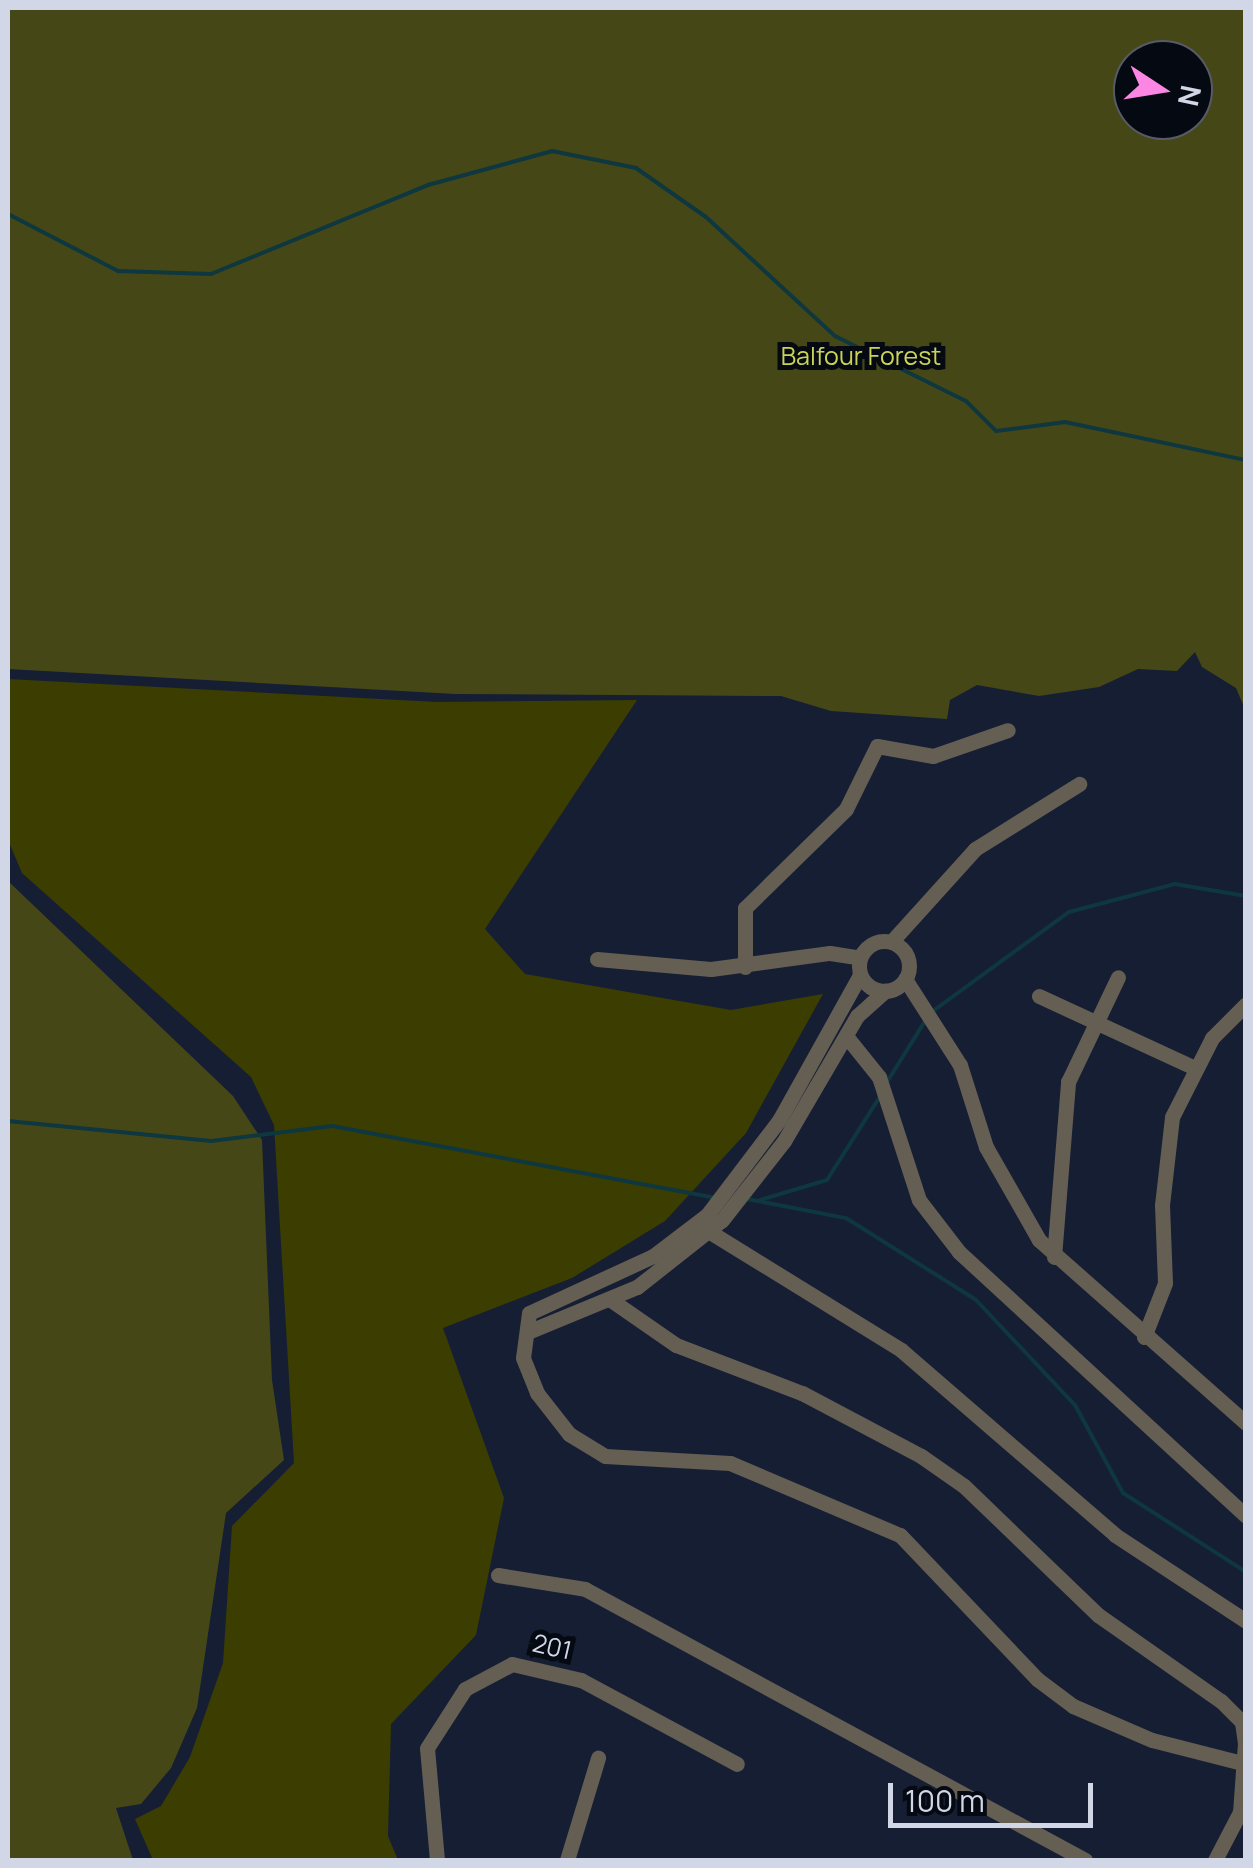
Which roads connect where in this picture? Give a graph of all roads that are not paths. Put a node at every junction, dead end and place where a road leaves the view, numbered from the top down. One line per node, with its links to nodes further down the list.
1 (1008, 730): 6 (street)
2 (1080, 784): 3 (street)
3 (892, 942): 5 (street); 8 (street)
4 (597, 958): 6 (street)
5 (860, 966): 6 (street); 9 (street); 15 (street)
6 (745, 967)
7 (1118, 977): 12 (street)
8 (905, 979): 9 (street); 17 (street)
9 (885, 991): 13 (street)
10 (1039, 996): 12 (street)
11 (1246, 1004): 14 (street)
12 (1097, 1020): 14 (street); 17 (street)
13 (846, 1036): 15 (street); 22 (street)
14 (1193, 1067): 20 (street)
15 (758, 1165): 16 (street)
16 (713, 1222): 18 (street); 19 (street); 24 (street)
17 (1054, 1257): 20 (street)
18 (611, 1300): 19 (street); 26 (street)
19 (530, 1331): 26 (street)
20 (1144, 1337): 21 (street)
21 (1246, 1423)
22 (1246, 1516)
23 (498, 1576): 30 (street)
24 (1246, 1621)
25 (598, 1758): 29 (street)
26 (1244, 1763): 31 (street)
27 (737, 1764): 28 (street, 201)
28 (437, 1860)
29 (567, 1860)
30 (1086, 1860)
31 (1215, 1860)

